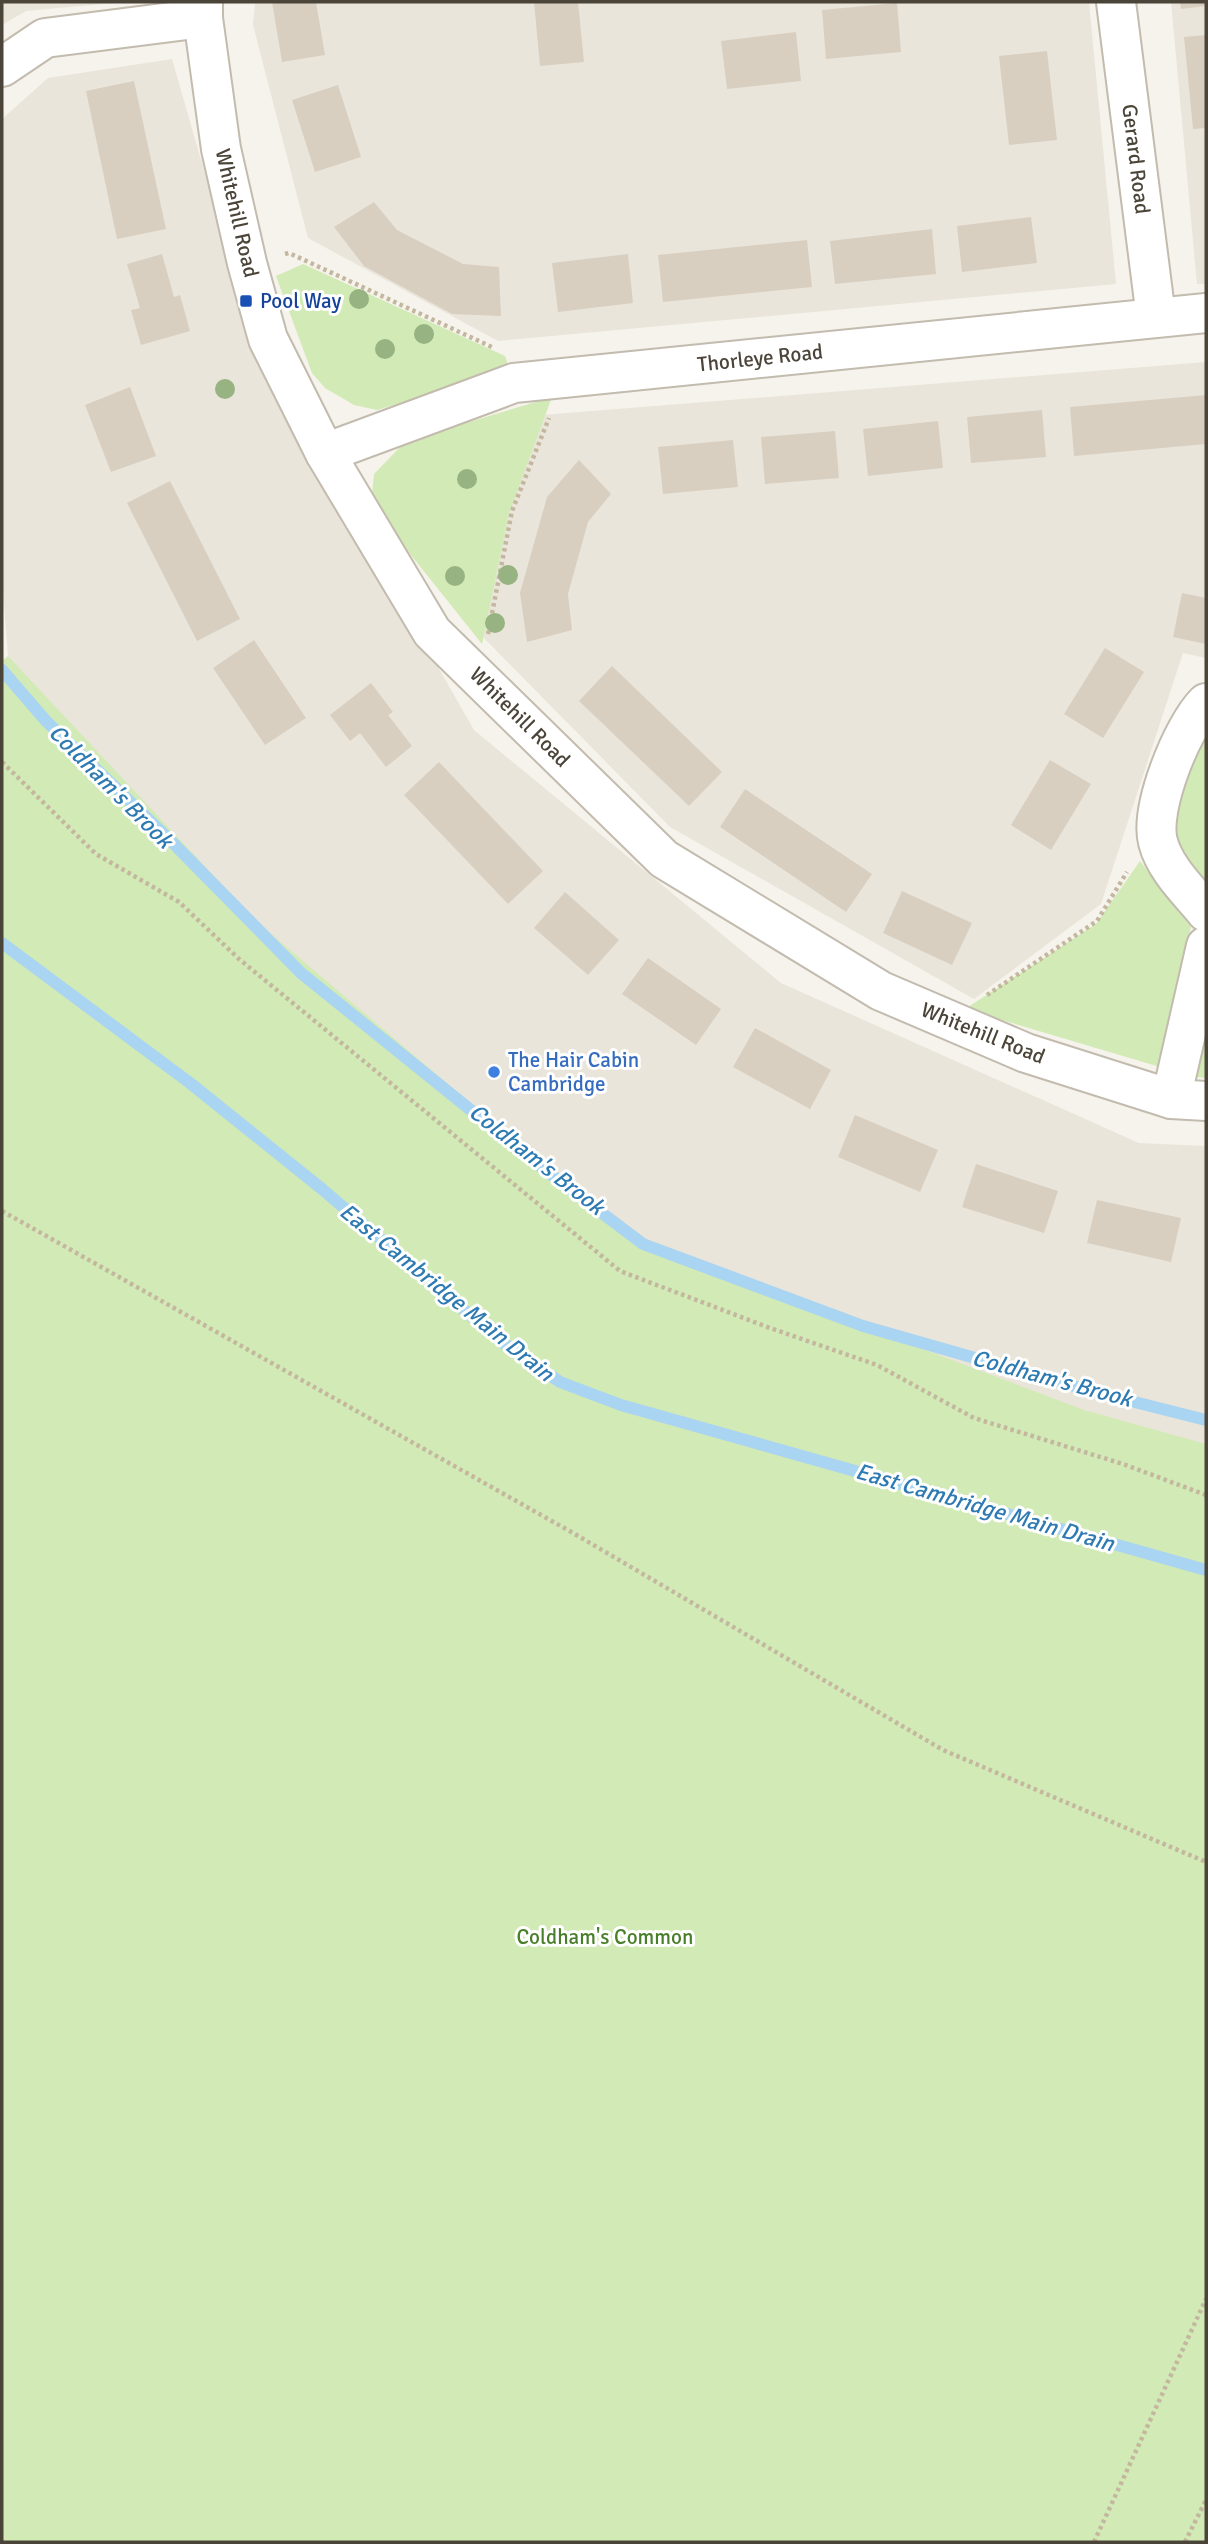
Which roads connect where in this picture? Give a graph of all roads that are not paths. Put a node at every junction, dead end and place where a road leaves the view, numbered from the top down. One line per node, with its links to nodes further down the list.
1 (1116, 2): 5 (street, Gerard Road)
2 (203, 10): 3 (street); 6 (street, Whitehill Road)
3 (2, 67)
4 (1206, 313): 5 (street, Thorleye Road)
5 (1156, 317): 6 (street, Thorleye Road)
6 (325, 453): 10 (street, Whitehill Road)
7 (1206, 703): 8 (street)
8 (1206, 912)
9 (1206, 946): 10 (street)
10 (1189, 1100)

